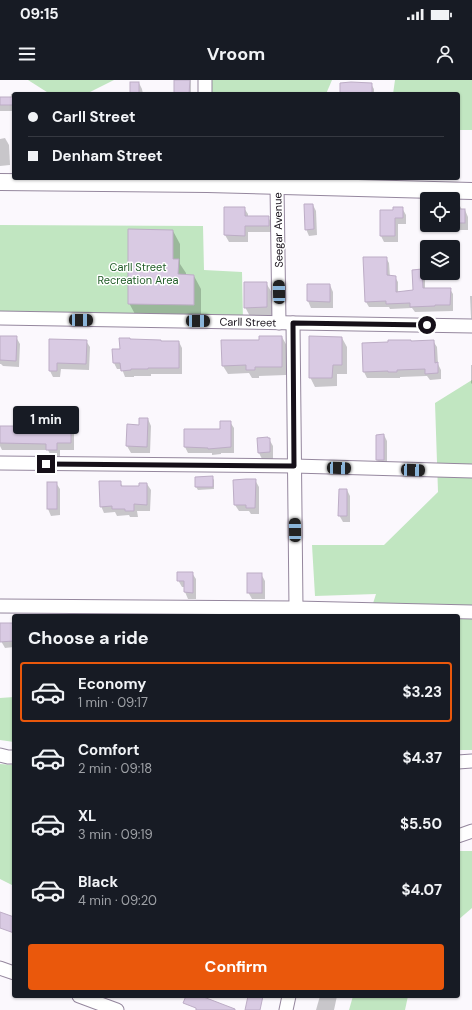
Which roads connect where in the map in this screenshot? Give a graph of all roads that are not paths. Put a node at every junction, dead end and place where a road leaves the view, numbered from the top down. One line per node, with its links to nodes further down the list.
1 (205, 80): 2 (street)
2 (205, 92)
3 (207, 181): 4 (street); 5 (street)
4 (0, 182)
5 (277, 186): 6 (street); 8 (street, Seegar Avenue)
6 (472, 191)
7 (0, 318): 8 (street, Carll Street)
8 (279, 323): 9 (street, Carll Street)
9 (293, 323): 10 (street, Carll Street); 12 (street)
10 (472, 326)
11 (0, 463): 12 (street)
12 (294, 466): 13 (street); 15 (street)
13 (472, 471)
14 (0, 606): 15 (street)
15 (296, 608): 16 (street)
16 (472, 612)
17 (0, 755): 18 (street)
18 (12, 757)
19 (472, 761): 20 (street)
20 (460, 762)
21 (472, 831): 22 (street)
22 (460, 835)
23 (0, 968): 24 (street)
24 (12, 972)
25 (93, 998): 27 (street)
26 (289, 998): 28 (street)
27 (117, 1010)
28 (286, 1010)

